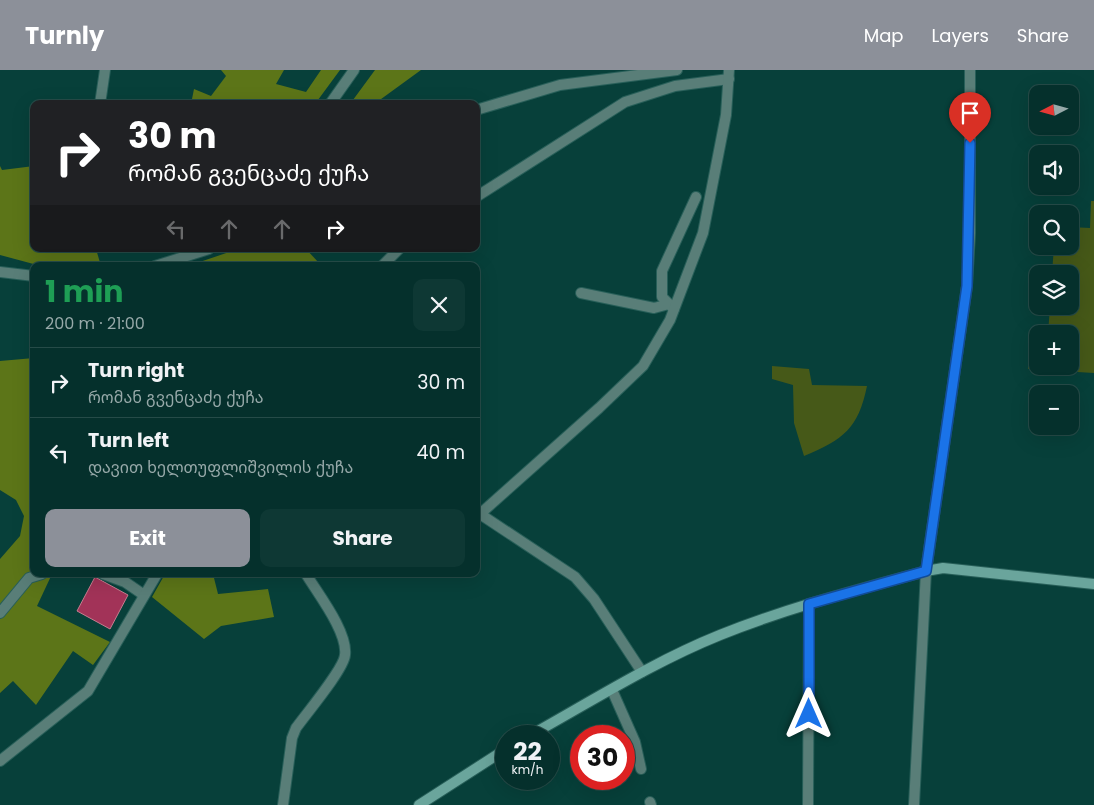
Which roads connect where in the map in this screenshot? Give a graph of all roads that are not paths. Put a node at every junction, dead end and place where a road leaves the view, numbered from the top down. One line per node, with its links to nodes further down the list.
1 (105, 70): 6 (street)
2 (354, 70): 7 (street)
3 (677, 70): 8 (street)
4 (970, 70): 21 (street)
5 (729, 74): 9 (street); 18 (street)
6 (101, 100)
7 (333, 100)
8 (480, 109)
9 (480, 193)
10 (696, 197): 18 (street)
11 (199, 252): 13 (street)
12 (396, 252): 14 (street)
13 (168, 262)
14 (386, 262)
15 (0, 272): 16 (street)
16 (30, 276)
17 (581, 293): 18 (street)
18 (672, 307): 19 (street)
19 (480, 510)
20 (480, 513): 30 (street)
21 (926, 571): 26 (street); 28 (street); 39 (street)
22 (32, 577): 29 (street)
23 (111, 577): 27 (street)
24 (155, 577): 27 (street)
25 (308, 577): 36 (street)
26 (1094, 584)
27 (144, 595): 34 (street)
28 (809, 604): 30 (street); 38 (street)
29 (0, 614)
30 (642, 672): 31 (street)
31 (612, 690): 32 (street); 35 (street)
32 (549, 725)
33 (495, 756): 37 (street)
34 (0, 761)
35 (641, 769)
36 (284, 805)
37 (419, 805)
38 (808, 805)
39 (914, 805)

